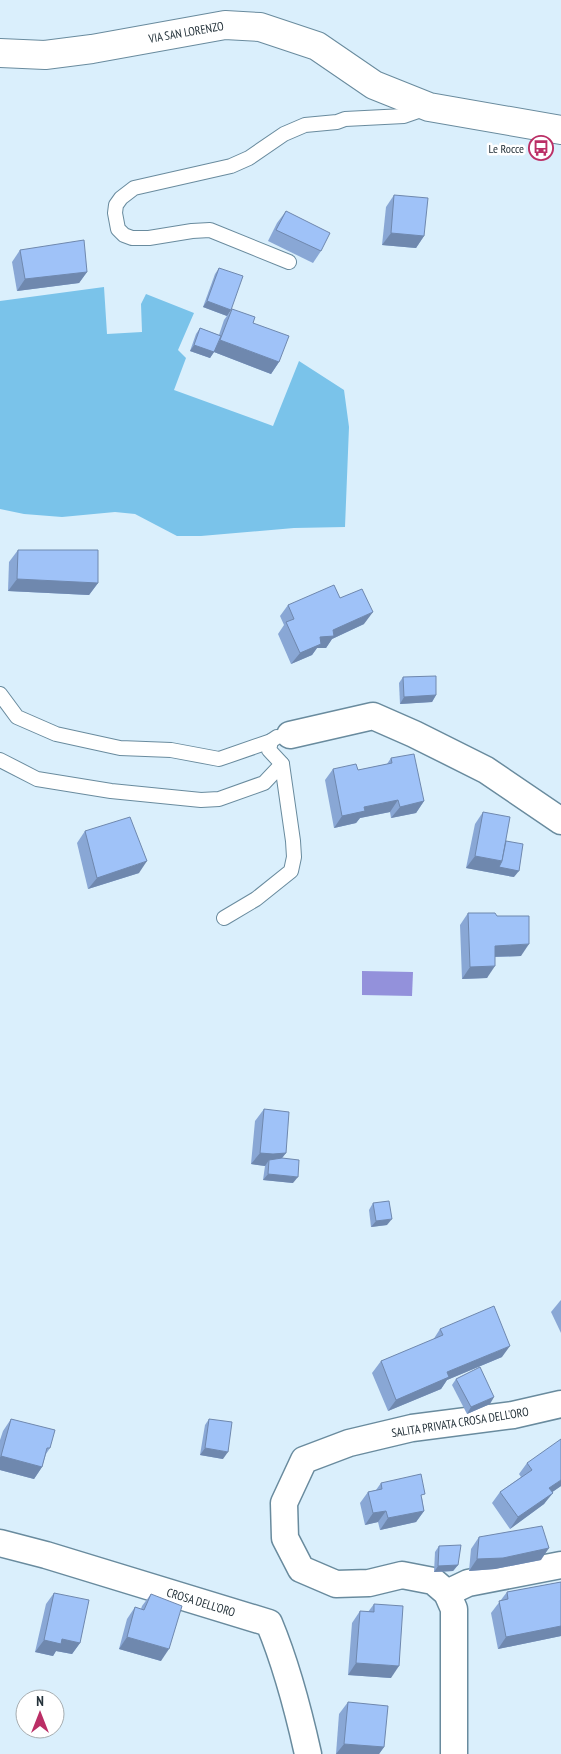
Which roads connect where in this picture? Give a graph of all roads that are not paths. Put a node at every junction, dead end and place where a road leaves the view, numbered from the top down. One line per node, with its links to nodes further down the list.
1 (0, 53): 2 (main road, VIA SAN LORENZO)
2 (429, 107): 3 (main road, VIA SAN LORENZO); 4 (lane)
3 (561, 130)
4 (289, 262)
5 (0, 694): 6 (lane)
6 (280, 738): 8 (lane); 9 (street)
7 (0, 760): 8 (lane)
8 (282, 764): 10 (lane)
9 (561, 821)
10 (224, 918)
11 (561, 1404): 14 (street, SALITA PRIVATA CROSA DELL'ORO)
12 (0, 1543): 15 (street, CROSA DELL'ORO)
13 (561, 1565): 14 (street)
14 (447, 1593): 16 (street)
15 (308, 1754)
16 (454, 1754)

